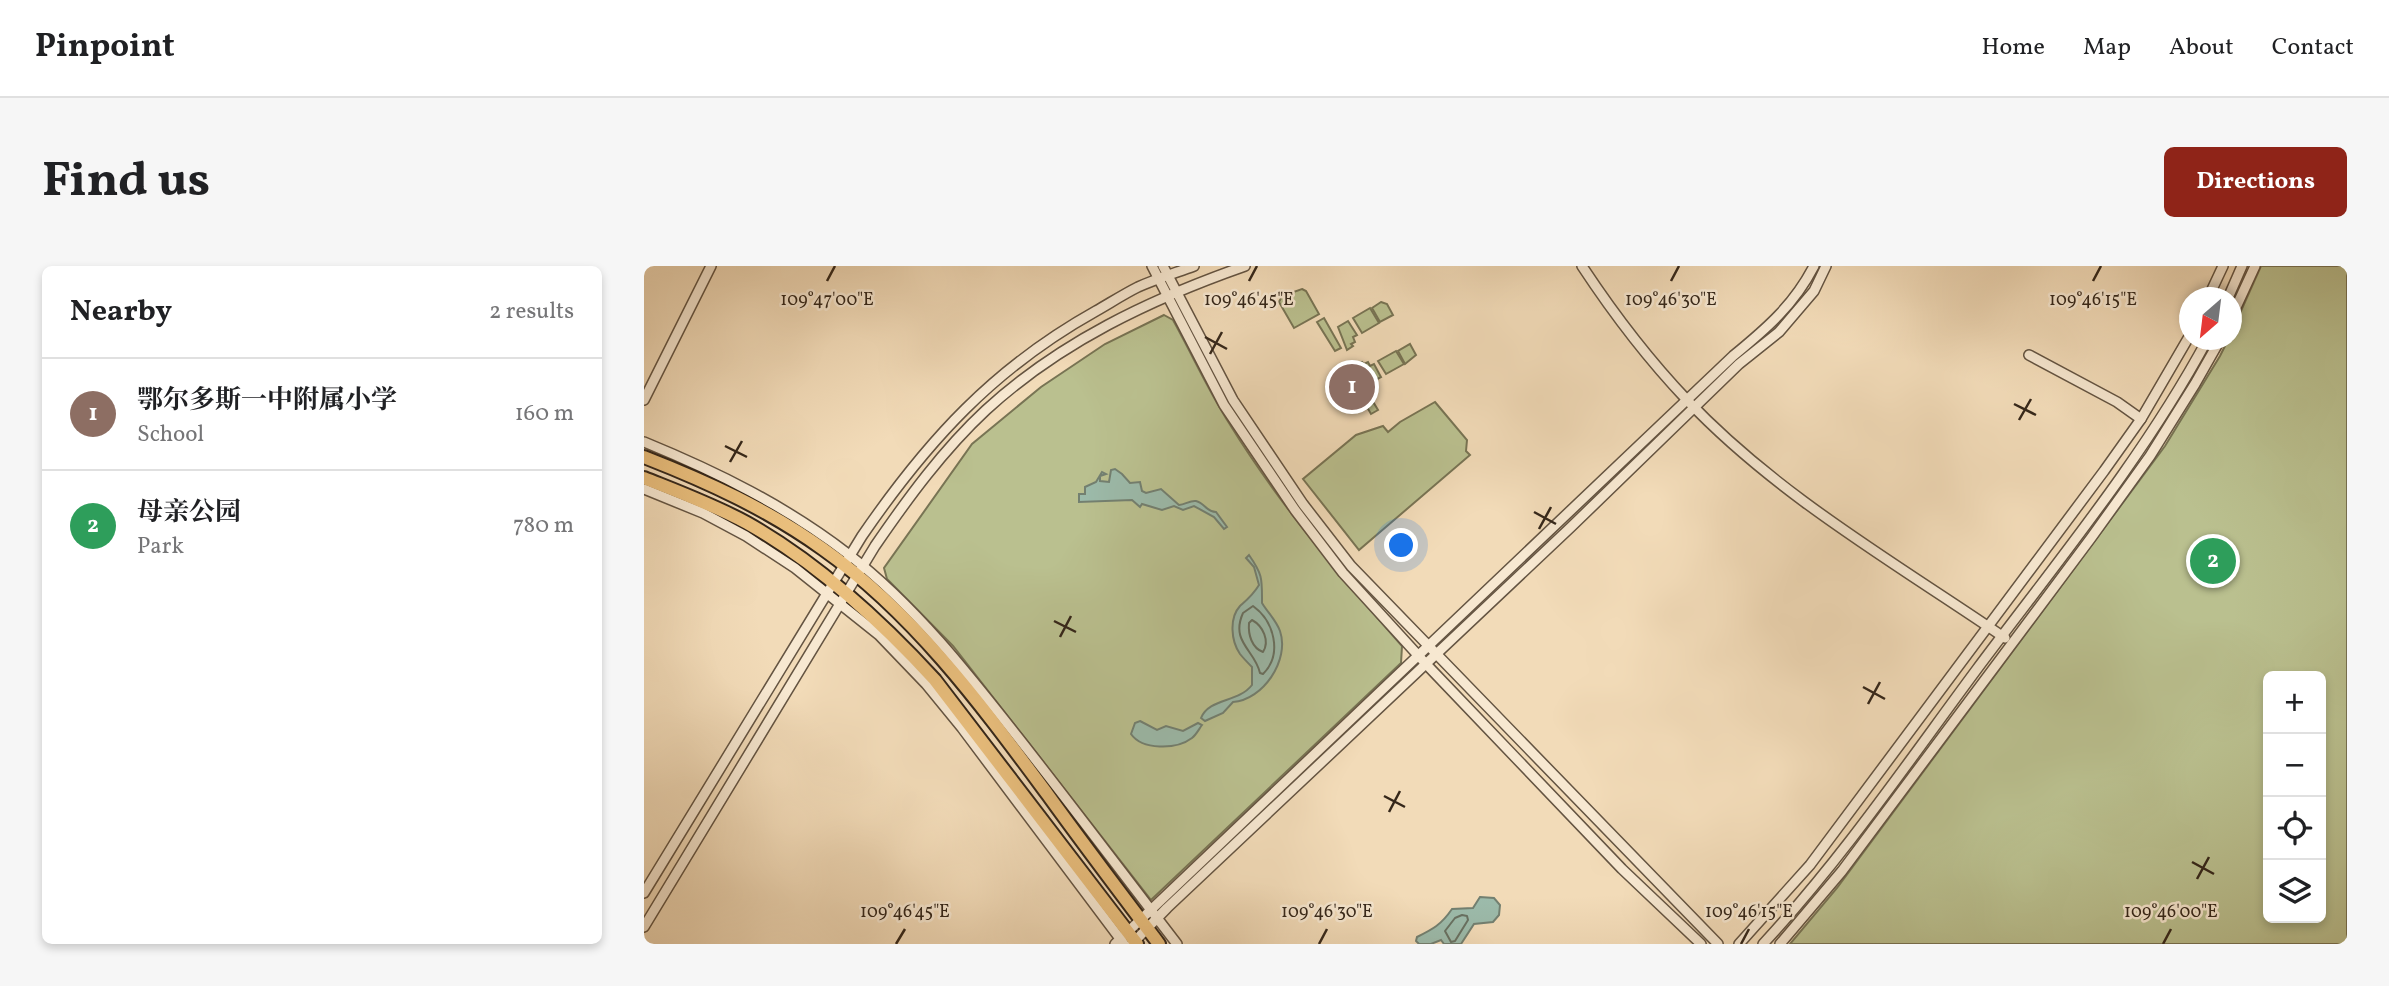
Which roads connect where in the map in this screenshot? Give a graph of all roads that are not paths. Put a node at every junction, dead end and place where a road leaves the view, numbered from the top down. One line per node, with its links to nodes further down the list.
1 (711, 266): 21 (street)
2 (1152, 266): 12 (street)
3 (1163, 266): 12 (street)
4 (1194, 266): 12 (street)
5 (1245, 266): 16 (street)
6 (1582, 266): 22 (street)
7 (1814, 266): 22 (street)
8 (1826, 266): 23 (street)
9 (2223, 266): 13 (street)
10 (2242, 266): 14 (street)
11 (2255, 266): 15 (street)
12 (1163, 277): 16 (street); 29 (street)
13 (2213, 287)
14 (2233, 287)
15 (2242, 293)
16 (1172, 294): 30 (street); 36 (street); 38 (street)
17 (2180, 350): 24 (street)
18 (2201, 350): 34 (street)
19 (2214, 350): 35 (street)
20 (2029, 355): 24 (street)
21 (644, 400)
22 (1687, 400): 23 (street); 36 (street)
23 (1695, 407): 33 (street); 37 (street)
24 (2141, 419): 33 (street)
25 (644, 442): 29 (street)
26 (644, 457): 29 (main road)
27 (644, 478): 31 (main road)
28 (644, 489): 31 (street)
29 (847, 561): 30 (main road); 31 (street)
30 (860, 571): 32 (street); 41 (street); 43 (main road)
31 (830, 588): 32 (main road); 40 (street)
32 (843, 598): 44 (street); 45 (main road)
33 (1987, 626): 34 (street); 50 (street)
34 (2002, 636): 35 (street); 51 (street)
35 (2011, 643): 52 (street)
36 (1427, 647): 37 (street); 38 (street)
37 (1435, 655): 39 (street); 49 (street)
38 (1419, 656): 39 (street); 41 (street)
39 (1426, 664): 42 (street); 48 (street)
40 (644, 892)
41 (1151, 909): 42 (street); 43 (street)
42 (1157, 918): 43 (street); 47 (street)
43 (1143, 924): 45 (street); 46 (main road)
44 (644, 926)
45 (1127, 941)
46 (1159, 944)
47 (1177, 944)
48 (1701, 944)
49 (1718, 944)
50 (1739, 944)
51 (1763, 944)
52 (1780, 944)

